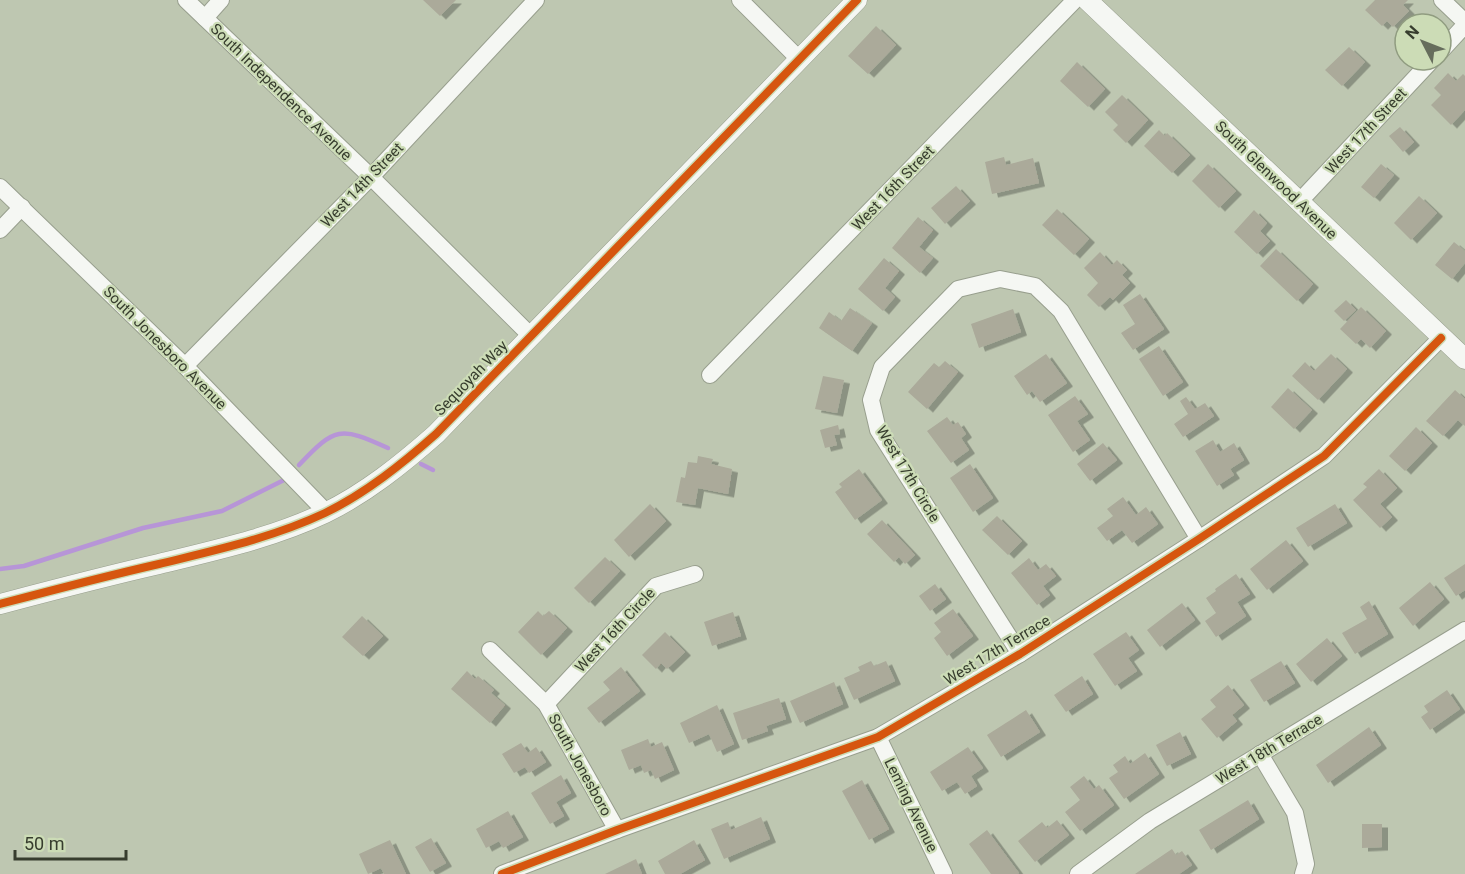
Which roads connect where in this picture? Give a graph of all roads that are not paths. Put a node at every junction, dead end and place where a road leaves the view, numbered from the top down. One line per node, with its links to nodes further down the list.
1 (186, 0): 9 (street, South Independence Avenue)
2 (221, 0): 9 (street)
3 (536, 0): 14 (street, West 14th Street)
4 (740, 0): 12 (street)
5 (857, 0): 12 (street, Sequoyah Way)
6 (1075, 0): 23 (street, West 16th Street)
7 (1087, 0): 16 (street, South Glenwood Avenue)
8 (1442, 0): 10 (street)
9 (204, 18): 14 (street, South Independence Avenue)
10 (1465, 23): 11 (street)
11 (1453, 37)
12 (800, 59): 19 (street, Sequoyah Way)
13 (1421, 72): 16 (street, West 17th Street)
14 (371, 177): 19 (street, South Independence Avenue); 22 (street, West 14th Street)
15 (0, 187): 17 (street, South Jonesboro Avenue)
16 (1300, 201): 20 (street, South Glenwood Avenue)
17 (22, 207): 18 (street); 22 (street, South Jonesboro Avenue)
18 (0, 230)
19 (530, 335): 24 (street, Sequoyah Way)
20 (1441, 338): 21 (street, South Glenwood Avenue); 25 (street, West 17th Terrace)
21 (1465, 360)
22 (185, 366): 24 (street, South Jonesboro Avenue)
23 (710, 375)
24 (326, 512): 27 (street, Sequoyah Way)
25 (1199, 539): 30 (street, West 17th Terrace); 30 (street, West 17th Circle)
26 (695, 574): 31 (street, West 16th Circle)
27 (0, 604)
28 (1465, 630): 33 (street, West 18th Terrace)
29 (490, 650): 31 (street, South Jonesboro)
30 (1020, 654): 32 (street, West 17th Terrace)
31 (546, 704): 34 (street, South Jonesboro)
32 (878, 737): 34 (street, West 17th Terrace); 36 (street, Leming Avenue)
33 (1260, 754): 37 (street, West 18th Terrace); 38 (street)
34 (617, 830): 35 (street, West 17th Terrace)
35 (502, 874)
36 (944, 874)
37 (1078, 874)
38 (1303, 874)

